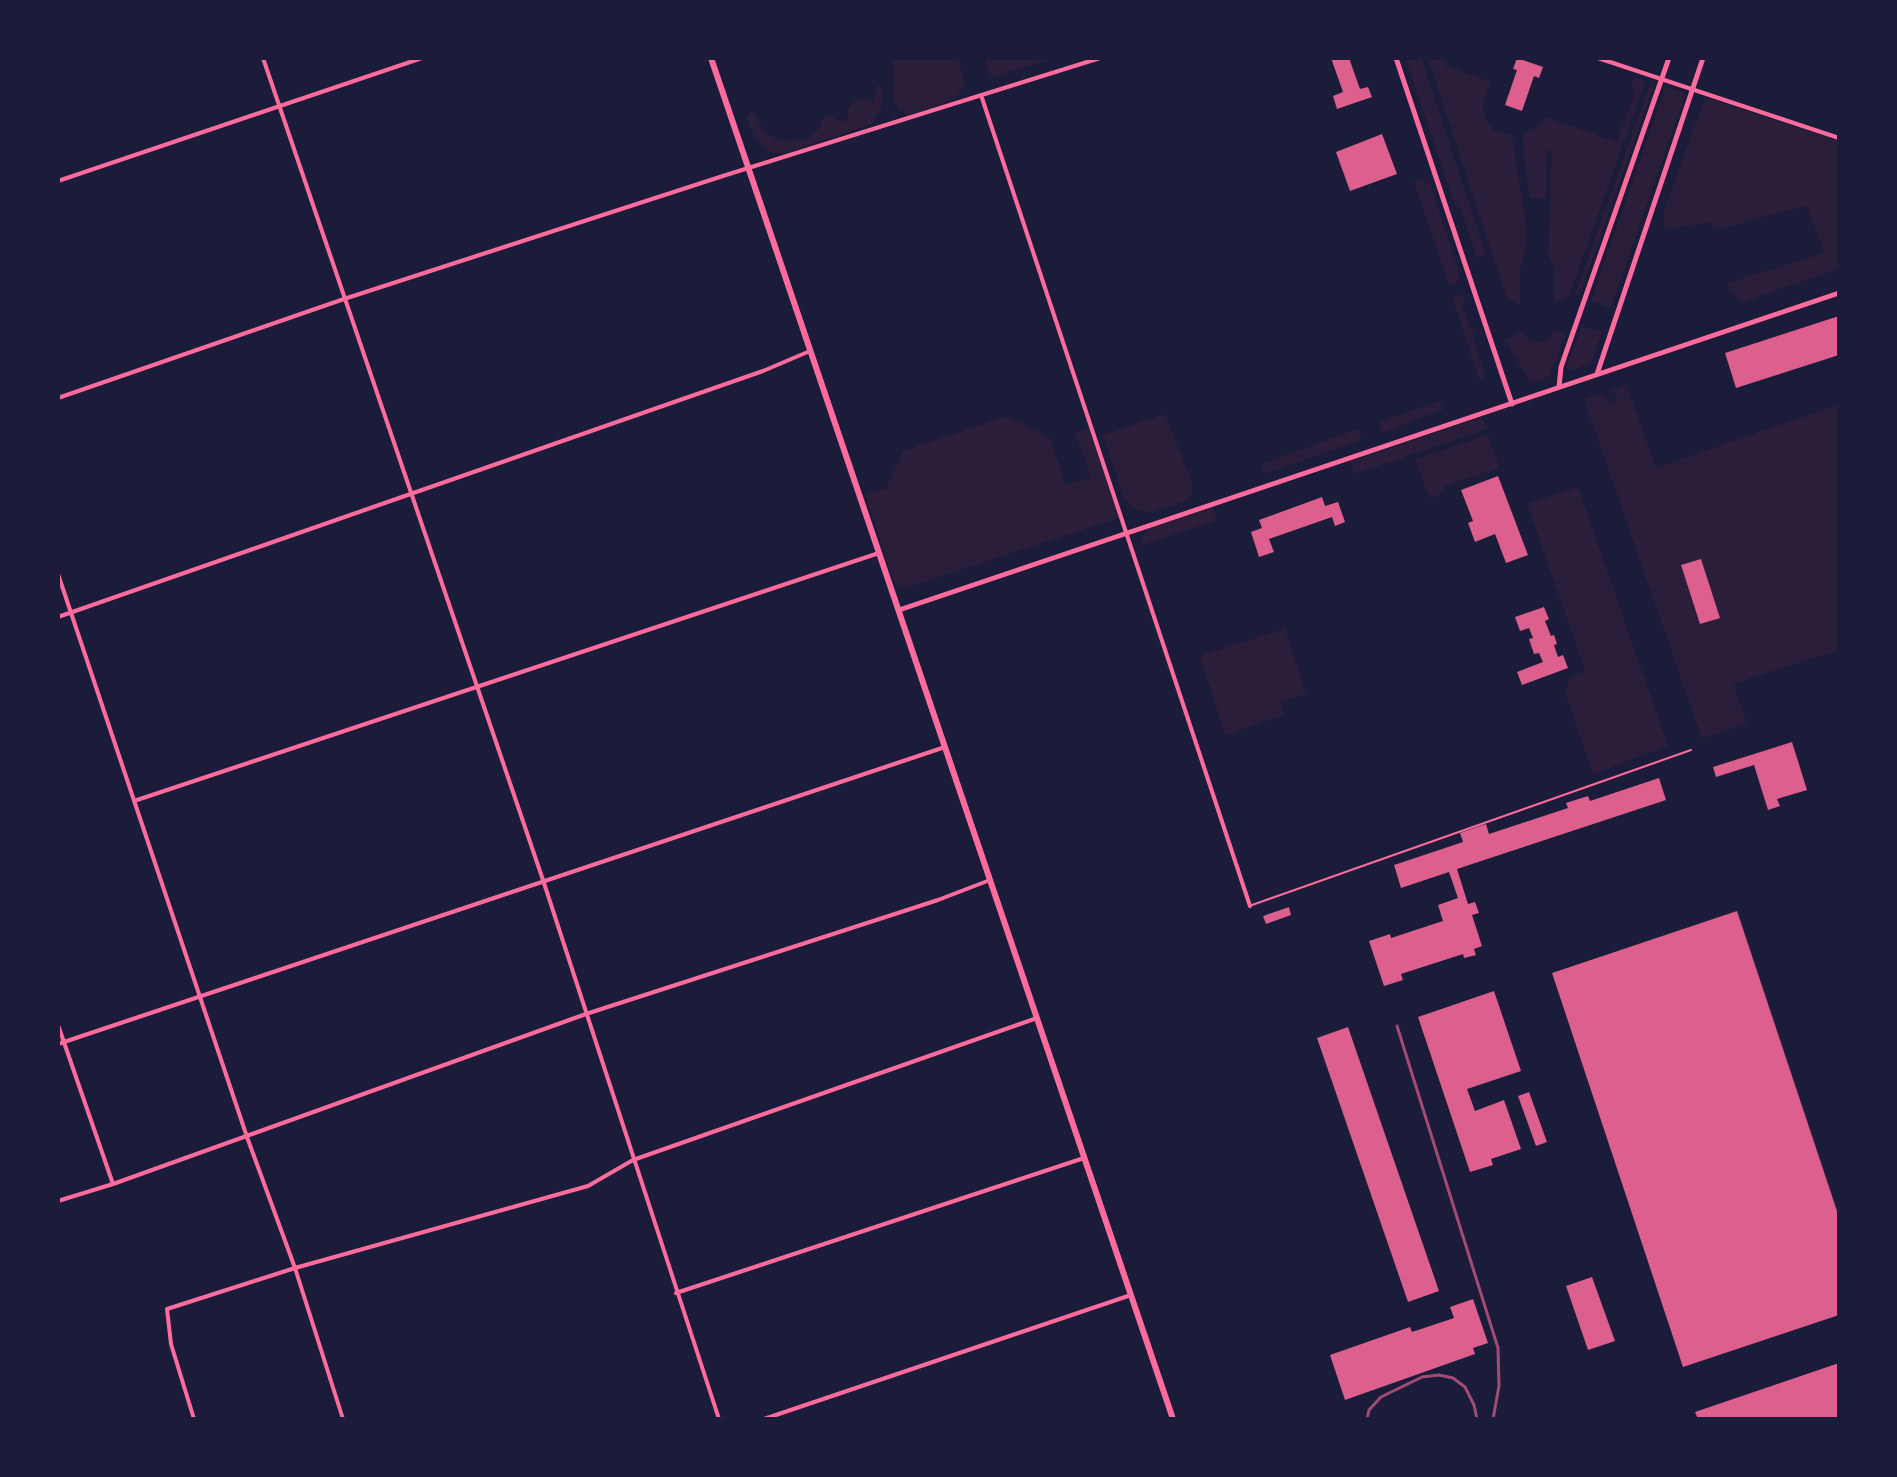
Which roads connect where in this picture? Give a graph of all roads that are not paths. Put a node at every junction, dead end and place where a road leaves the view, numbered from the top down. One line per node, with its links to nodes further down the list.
1 (263, 58): 12 (street)
2 (422, 58): 12 (street)
3 (711, 58): 14 (main road)
4 (1100, 58): 11 (street)
5 (1396, 58): 22 (street)
6 (1598, 58): 9 (street)
7 (1669, 58): 9 (street)
8 (1703, 58): 10 (street)
9 (1662, 79): 10 (street); 20 (street)
10 (1692, 89): 13 (street); 19 (street)
11 (981, 95): 14 (street); 24 (street)
12 (279, 107): 15 (street); 17 (street)
13 (1839, 138)
14 (748, 168): 17 (street); 18 (main road)
15 (58, 181)
16 (1839, 293): 19 (street)
17 (344, 299): 21 (street); 23 (street)
18 (810, 351): 23 (street); 25 (main road)
19 (1596, 375): 20 (street)
20 (1559, 387): 22 (street)
21 (58, 398)
22 (1512, 404): 24 (street)
23 (410, 494): 28 (street); 30 (street)
24 (1127, 531): 27 (street); 36 (street)
25 (879, 553): 27 (main road); 30 (street)
26 (58, 574): 28 (street)
27 (899, 610): 31 (main road)
28 (71, 613): 29 (street); 33 (street)
29 (58, 617)
30 (477, 686): 33 (street); 34 (street)
31 (945, 747): 34 (street); 35 (main road)
32 (1691, 750): 36 (lane)
33 (134, 801): 37 (street)
34 (543, 880): 37 (street); 38 (street)
35 (990, 880): 38 (street); 39 (main road)
36 (1250, 906)
37 (200, 996): 41 (street); 42 (street)
38 (586, 1014): 42 (street); 44 (street)
39 (1037, 1018): 43 (main road); 44 (street)
40 (58, 1025): 41 (street)
41 (61, 1043): 45 (street)
42 (247, 1137): 45 (street); 47 (street)
43 (1084, 1158): 48 (street); 49 (main road)
44 (633, 1160): 47 (street); 48 (street)
45 (113, 1184): 46 (street)
46 (58, 1201)
47 (295, 1268): 50 (street); 51 (street)
48 (676, 1293): 52 (street)
49 (1131, 1295): 53 (street); 54 (main road)
50 (194, 1419)
51 (343, 1419)
52 (719, 1419)
53 (764, 1419)
54 (1173, 1419)

